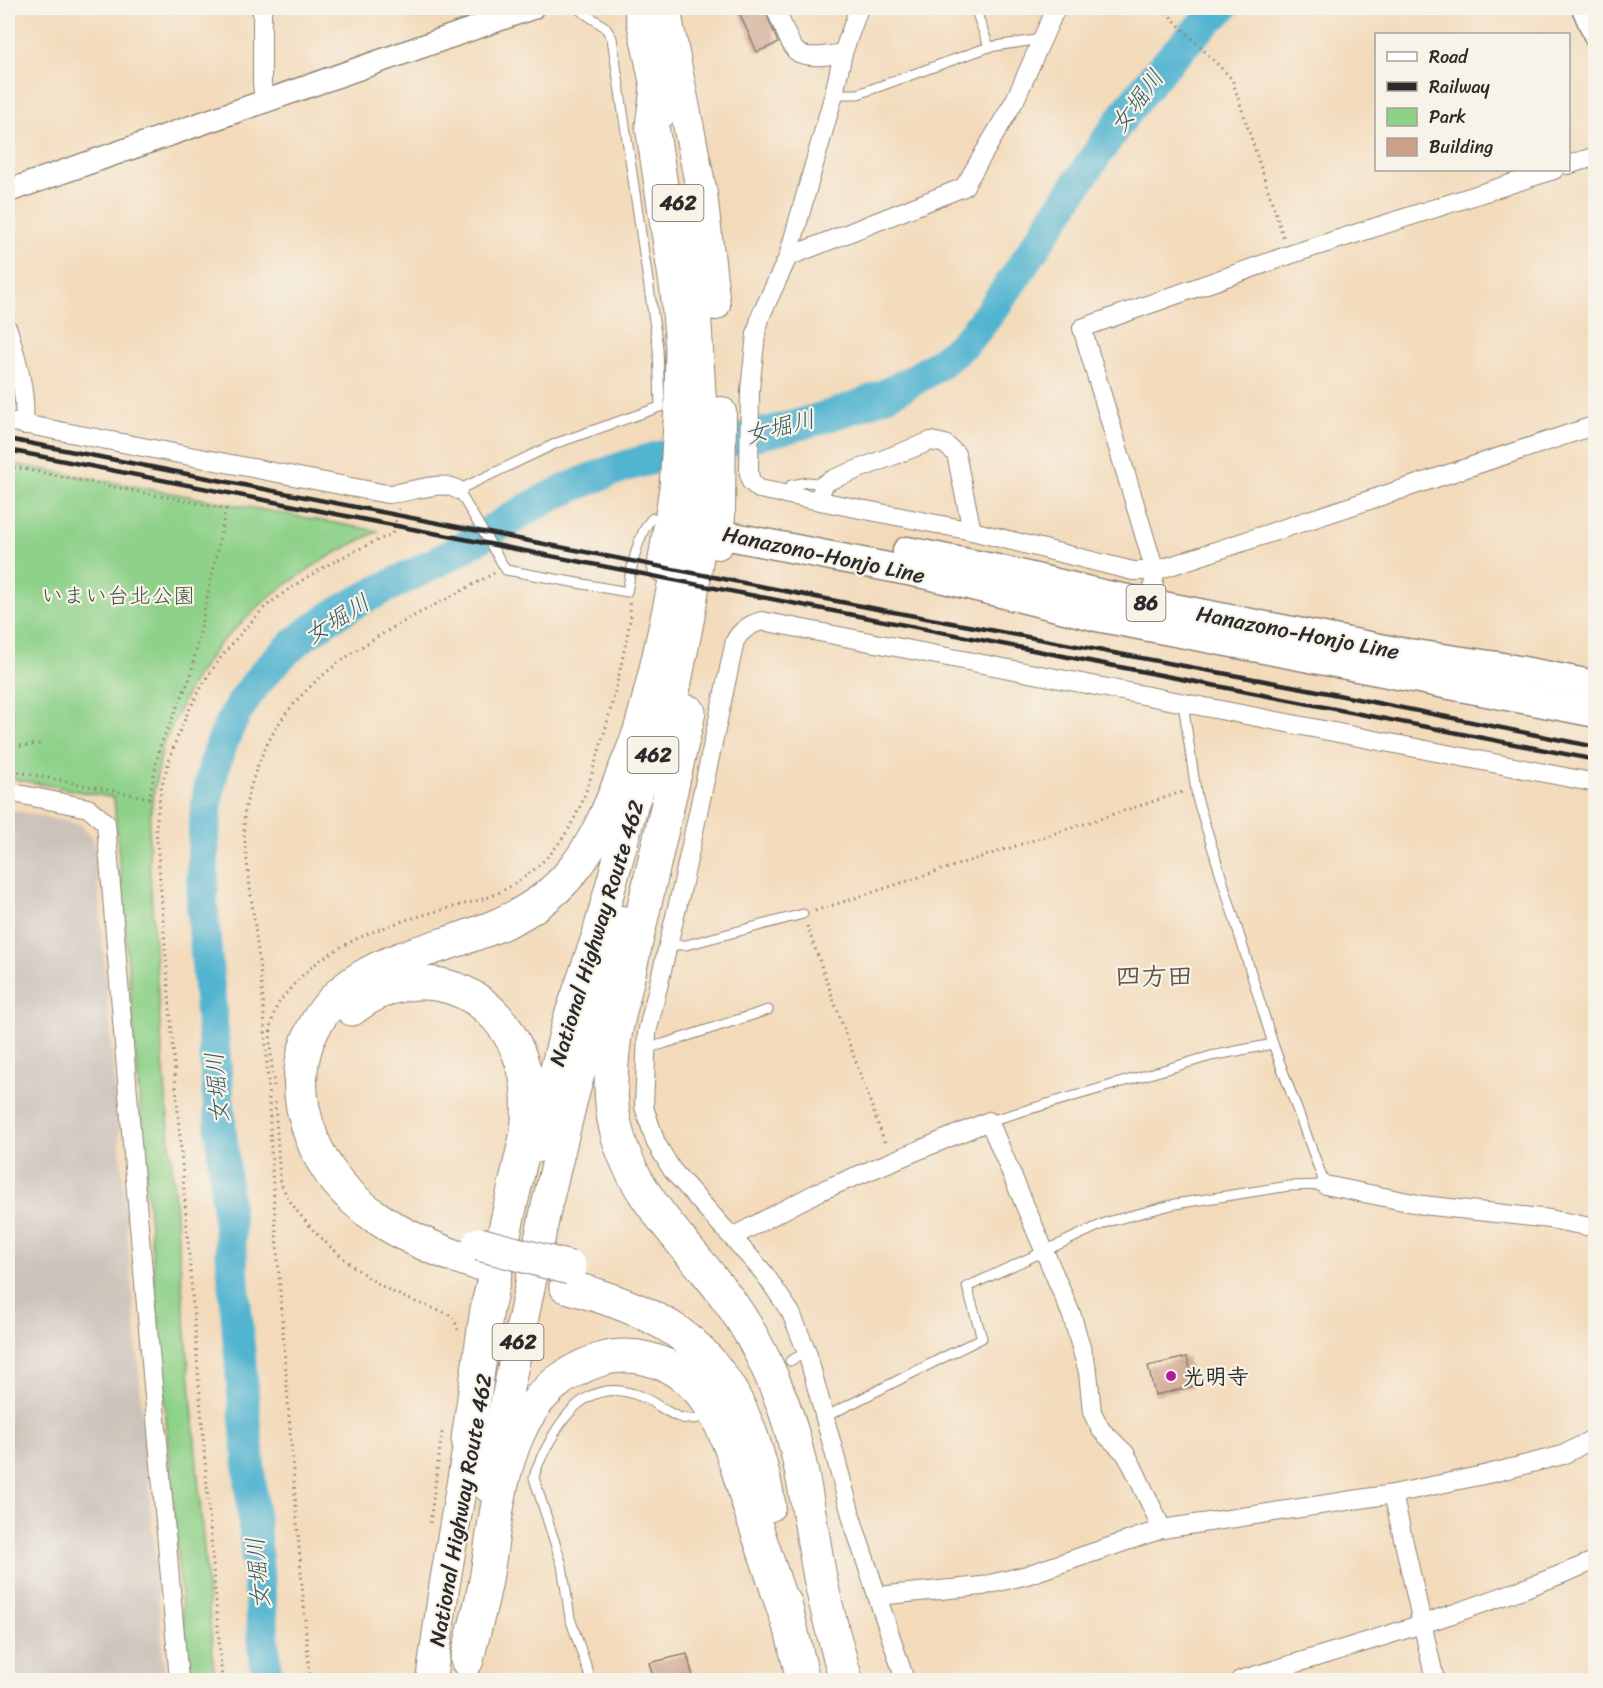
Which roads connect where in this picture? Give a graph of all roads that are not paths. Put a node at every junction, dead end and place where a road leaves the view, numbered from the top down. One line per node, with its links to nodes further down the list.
1 (262, 8): 17 (street)
2 (531, 8): 17 (street)
3 (577, 8): 30 (lane)
4 (639, 8): 15 (highway)
5 (665, 8): 24 (highway, National Highway Route 462 / 462)
6 (775, 8): 14 (street)
7 (859, 8): 14 (street)
8 (975, 8): 13 (lane)
9 (1056, 8): 12 (street)
10 (1583, 8): 11 (street)
11 (1596, 38)
12 (1042, 39): 13 (lane); 22 (street)
13 (989, 47): 16 (lane)
14 (843, 53): 16 (street)
15 (657, 88): 24 (highway)
16 (834, 94): 22 (street)
17 (264, 102): 21 (street)
18 (1596, 156): 19 (street)
19 (1570, 165)
20 (1551, 171): 34 (street)
21 (8, 190)
22 (788, 257): 27 (street)
23 (8, 329): 25 (street)
24 (701, 401): 27 (highway); 27 (highway, National Highway Route 462 / 462)
25 (16, 423): 30 (street)
26 (1596, 425): 34 (street)
27 (711, 481): 32 (highway, National Highway Route 462 / 462); 33 (street); 42 (highway)
28 (791, 484): 29 (lane)
29 (822, 489): 33 (street)
30 (460, 493): 31 (lane)
31 (653, 518)
32 (713, 525): 35 (main road, Hanazono-Honjo Line / 86); 38 (highway, National Highway Route 462 / 462); 39 (main road, Hanazono-Honjo Line / 86); 42 (highway); 59 (highway, National Highway Route 462 / 462)
33 (972, 531): 34 (street)
34 (1155, 572): 35 (street)
35 (1151, 604): 36 (main road, Hanazono-Honjo Line / 86)
36 (1596, 685)
37 (1183, 703): 40 (street); 44 (street); 46 (lane)
38 (689, 712): 64 (highway); 68 (highway, National Highway Route 462 / 462)
39 (1596, 713)
40 (1596, 783)
41 (8, 792): 69 (street)
42 (613, 799): 53 (highway)
43 (803, 914): 44 (lane)
44 (669, 945): 47 (street)
45 (768, 1010): 47 (lane)
46 (1273, 1044): 48 (lane); 49 (lane)
47 (646, 1048): 51 (street)
48 (989, 1121): 51 (street); 52 (street)
49 (1325, 1185): 50 (street); 52 (lane)
50 (1596, 1228)
51 (732, 1237): 55 (street)
52 (1044, 1250): 57 (lane); 62 (street)
53 (477, 1253): 54 (highway); 59 (highway)
54 (568, 1277): 64 (highway); 66 (highway)
55 (807, 1352): 56 (lane); 57 (street)
56 (790, 1361)
57 (825, 1417): 65 (street)
58 (699, 1418): 71 (lane)
59 (455, 1436): 70 (highway, National Highway Route 462 / 462)
60 (1596, 1437): 61 (street)
61 (1393, 1494): 62 (street); 67 (street)
62 (1162, 1529): 65 (street)
63 (1596, 1560): 67 (street)
64 (818, 1569): 73 (highway)
65 (877, 1596): 74 (street)
66 (789, 1625): 68 (highway); 72 (highway)
67 (1421, 1625): 75 (street); 76 (street)
68 (465, 1670)
69 (179, 1680)
70 (431, 1680)
71 (591, 1680)
72 (803, 1680)
73 (846, 1680)
74 (905, 1680)
75 (1240, 1680)
76 (1435, 1680)

